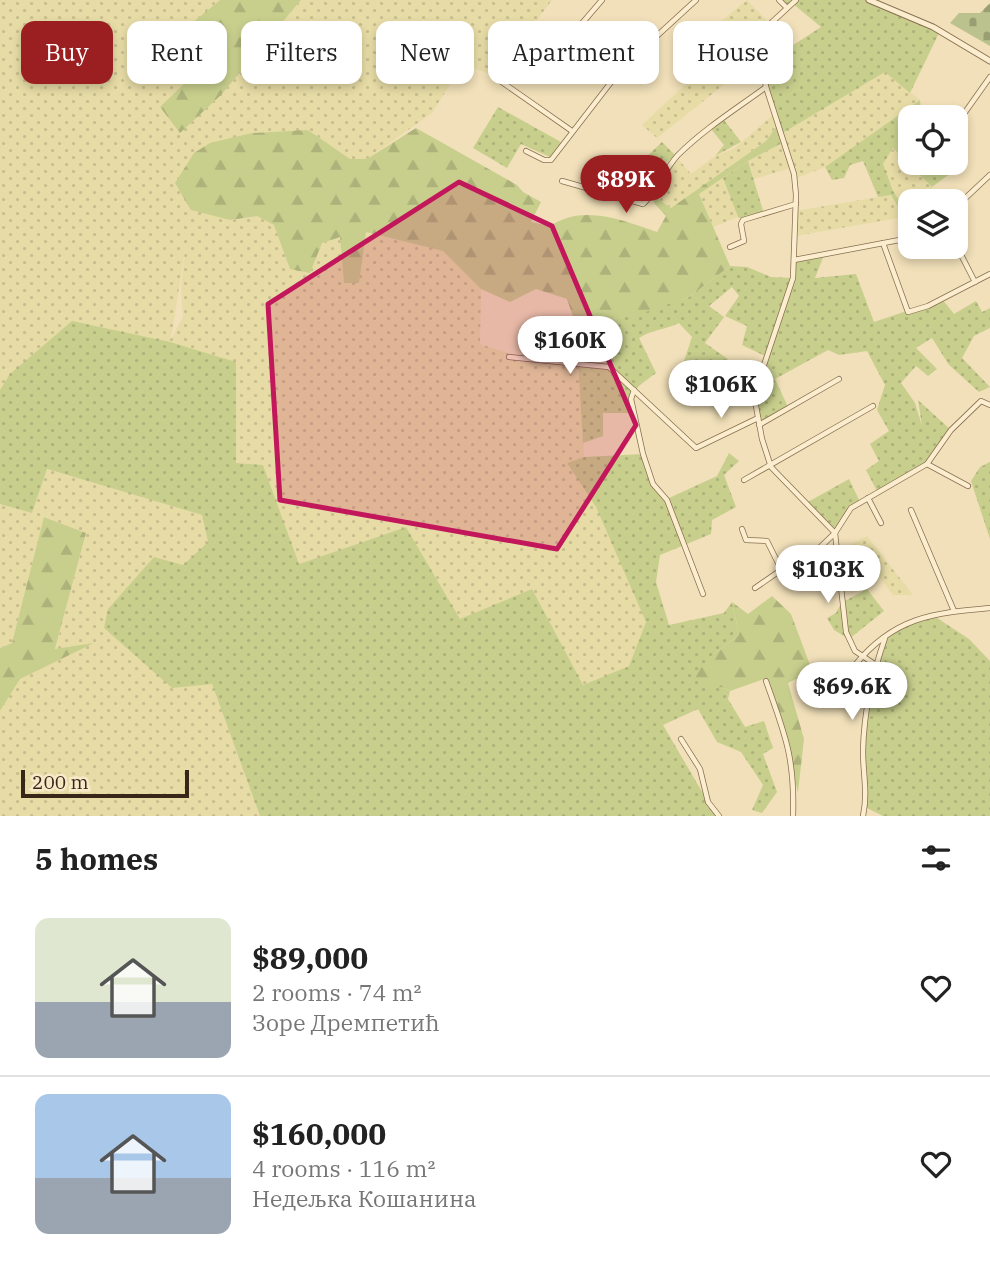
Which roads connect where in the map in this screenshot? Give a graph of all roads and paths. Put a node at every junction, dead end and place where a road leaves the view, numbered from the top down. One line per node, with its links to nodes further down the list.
1 (602, 0): 7 (street)
2 (696, 0): 13 (street)
3 (779, 0): 6 (street)
4 (796, 0): 6 (street)
5 (869, 0): 8 (street)
6 (786, 7): 11 (street)
7 (584, 21)
8 (990, 61)
9 (990, 77): 12 (street)
10 (505, 84): 13 (street)
11 (766, 87): 16 (street); 18 (street)
12 (968, 108)
13 (572, 131): 14 (street)
14 (526, 151)
15 (990, 175): 17 (street)
16 (562, 181)
17 (968, 196)
18 (796, 204): 21 (street); 23 (street)
19 (898, 240): 20 (street)
20 (883, 243): 23 (street); 25 (street)
21 (730, 247)
22 (963, 259): 25 (street)
23 (794, 260): 31 (street)
24 (990, 274): 25 (street)
25 (975, 282)
26 (509, 357): 28 (street)
27 (839, 379): 32 (street)
28 (634, 390): 31 (street); 44 (street)
29 (990, 405): 33 (street)
30 (873, 407): 34 (street)
31 (758, 418): 32 (street)
32 (759, 425): 34 (street)
33 (927, 464): 36 (street); 37 (street)
34 (771, 467): 35 (street); 41 (street)
35 (744, 480)
36 (968, 486)
37 (868, 498): 39 (street); 41 (street)
38 (911, 510): 46 (street)
39 (881, 523)
40 (742, 529): 42 (street)
41 (835, 533): 42 (street); 48 (street)
42 (782, 570): 43 (street)
43 (755, 588)
44 (703, 594)
45 (990, 608): 46 (street)
46 (954, 611): 47 (street)
47 (885, 637): 48 (street); 49 (street)
48 (862, 657): 49 (street); 51 (street)
49 (876, 665): 55 (street)
50 (766, 681): 54 (street)
51 (828, 703)
52 (681, 739): 53 (street)
53 (719, 816)
54 (793, 816)
55 (863, 816)

